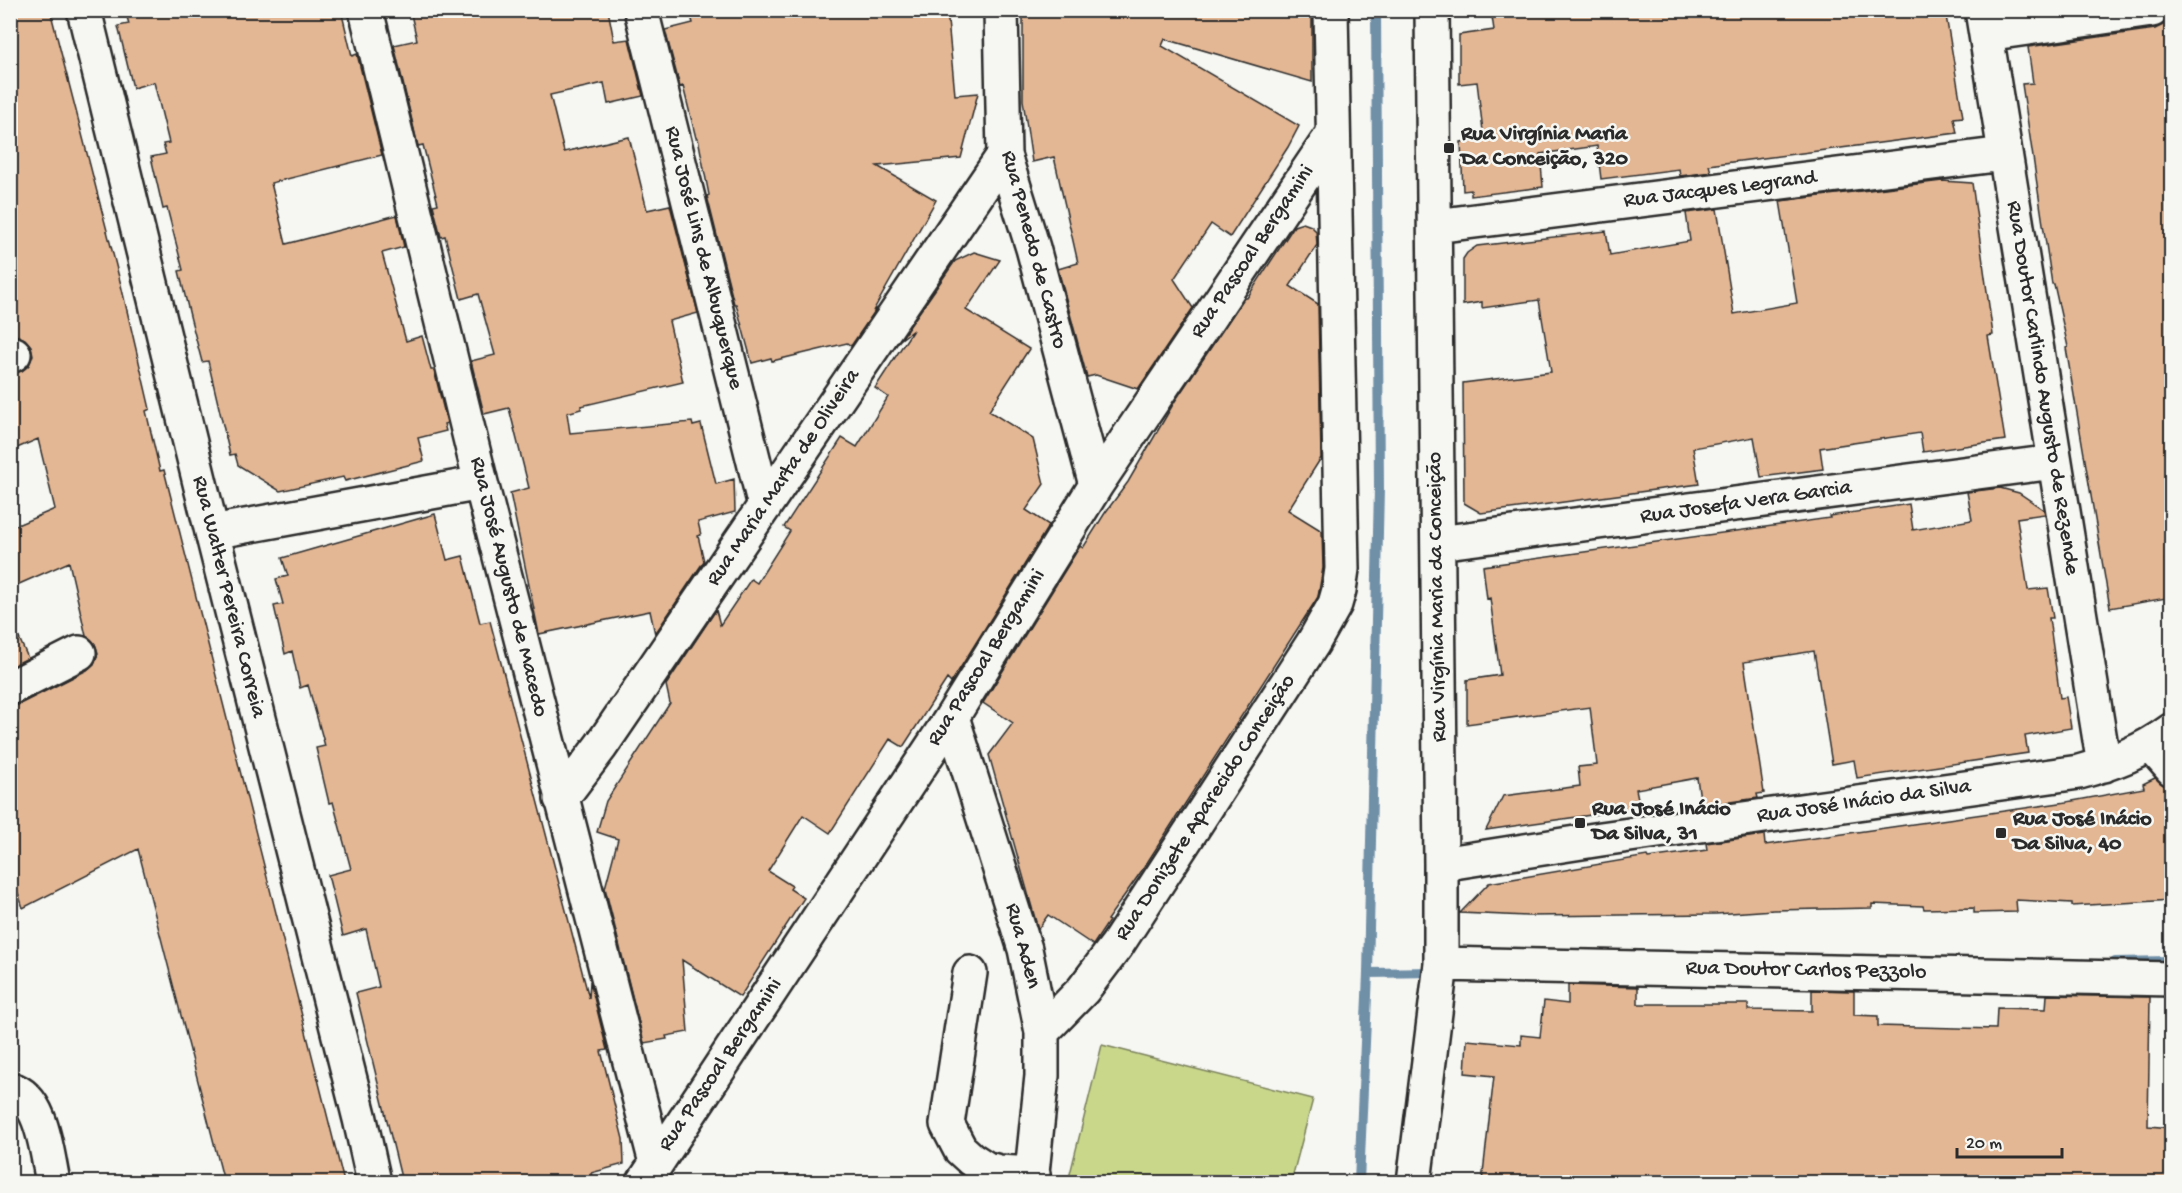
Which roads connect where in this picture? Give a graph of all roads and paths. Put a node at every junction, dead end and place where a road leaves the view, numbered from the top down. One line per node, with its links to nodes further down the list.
1 (84, 10): 17 (street, Rua Walter Pereira Correia)
2 (366, 10): 14 (street, Rua José Augusto de Macedo)
3 (641, 10): 16 (street, Rua José Lins de Albuquerque)
4 (1001, 10): 11 (street, Rua Penedo de Castro)
5 (1331, 10): 9 (street)
6 (1432, 10): 12 (street, Rua Virgínia Maria da Conceição)
7 (2152, 10): 8 (street)
8 (1984, 22): 10 (street, Rua Doutor Carlindo Augusto de Rezende)
9 (1332, 135): 15 (street, Rua Pascoal Bergamini); 29 (street, Rua Donizete Aparecido Conceição)
10 (2004, 154): 12 (street, Rua Jacques Legrand); 13 (street, Rua Doutor Carlindo Augusto de Rezende)
11 (1004, 155): 15 (street, Rua Penedo de Castro); 16 (street, Rua Maria Marta de Oliveira)
12 (1435, 226): 18 (street, Rua Virgínia Maria da Conceição)
13 (2054, 462): 18 (street, Rua Josefa Vera Garcia); 23 (street, Rua Doutor Carlindo Augusto de Rezende)
14 (481, 483): 17 (street); 24 (street, Rua José Augusto de Macedo)
15 (1096, 484): 21 (street, Rua Pascoal Bergamini)
16 (765, 506): 24 (street, Rua Maria Marta de Oliveira)
17 (212, 532): 34 (street, Rua Walter Pereira Correia)
18 (1438, 543): 25 (street, Rua Virgínia Maria da Conceição)
19 (79, 653): 20 (street)
20 (10, 688)
21 (952, 717): 29 (street, Rua Aden); 31 (street, Rua Pascoal Bergamini)
22 (2165, 748): 23 (street, Rua José Inácio da Silva)
23 (2104, 765): 25 (street, Rua José Inácio da Silva)
24 (561, 799): 31 (street, Rua José Augusto de Macedo)
25 (1441, 864): 26 (street, Rua Virgínia Maria da Conceição)
26 (1441, 964): 28 (street, Rua Doutor Carlos Pezzolo); 35 (street, Rua Virgínia Maria da Conceição)
27 (970, 973): 32 (street)
28 (2172, 979)
29 (1042, 1032): 32 (street, Rua Aden)
30 (10, 1089): 33 (street)
31 (650, 1172)
32 (1032, 1178)
33 (53, 1182)
34 (374, 1182)
35 (1414, 1182)

